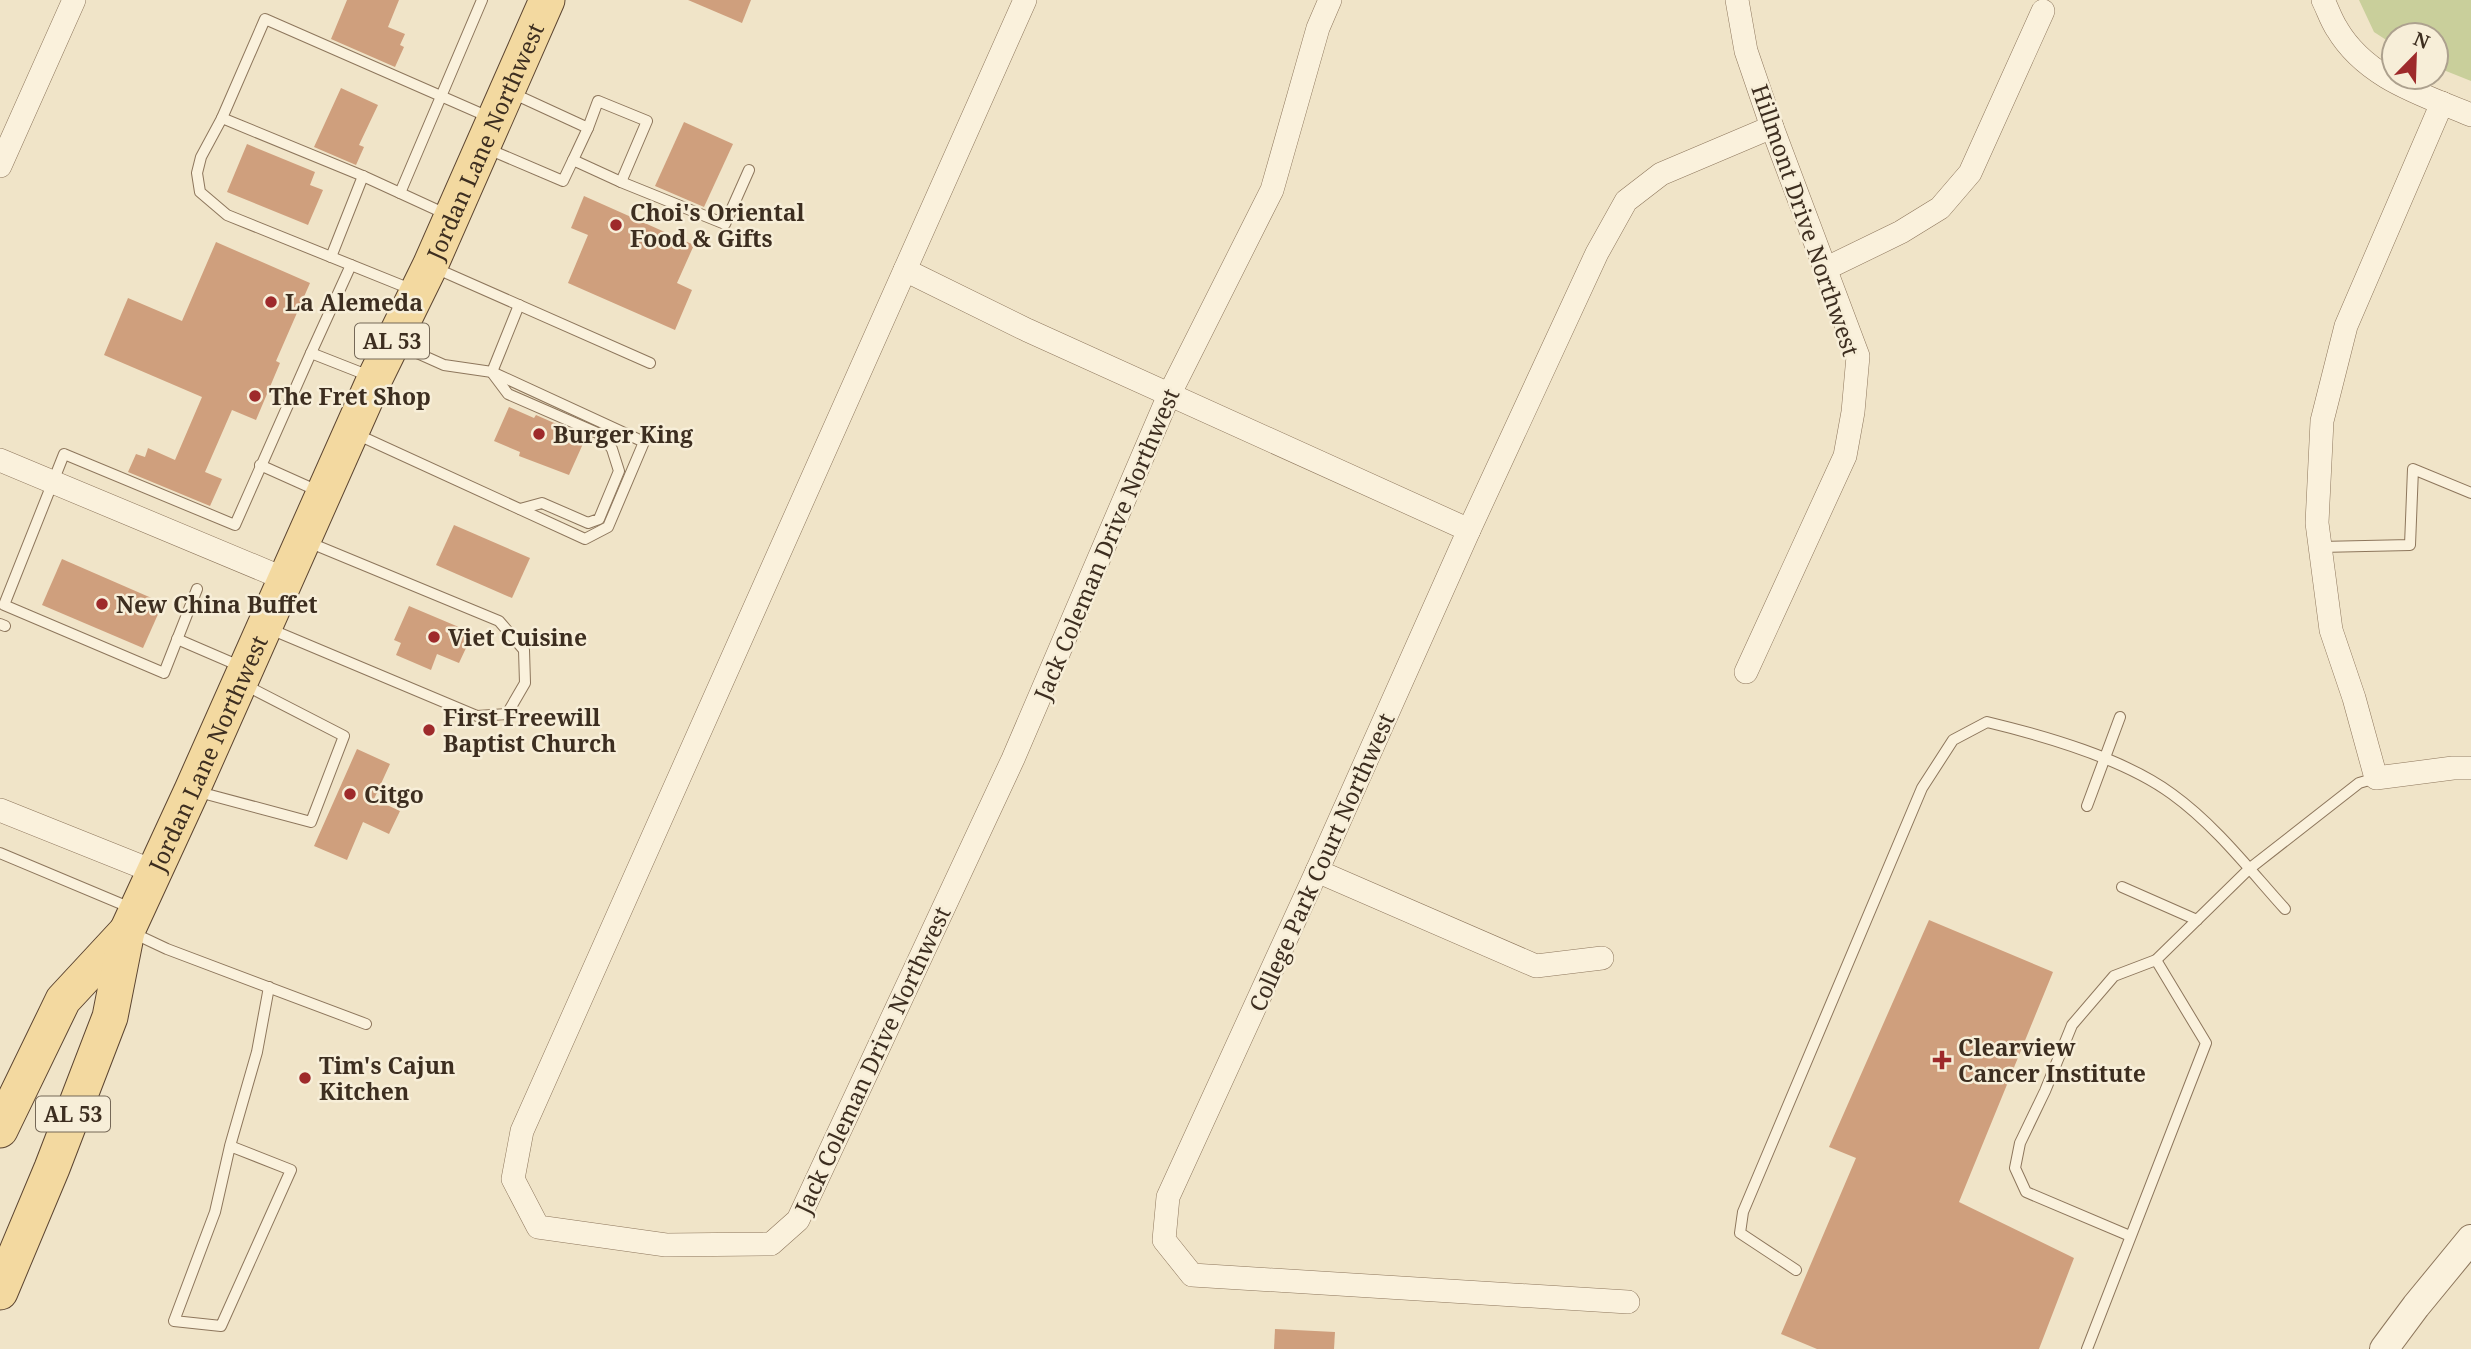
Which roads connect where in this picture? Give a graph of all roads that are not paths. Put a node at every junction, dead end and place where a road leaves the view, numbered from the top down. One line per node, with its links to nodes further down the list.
1 (74, 0): 17 (street)
2 (482, 0): 9 (lane)
3 (547, 0): 13 (main road, Jordan Lane Northwest / AL 53)
4 (1025, 0): 26 (street, Jack Coleman Drive Northwest)
5 (1330, 0): 34 (street, Jack Coleman Drive Northwest)
6 (1737, 0): 14 (street, Hillmont Drive Northwest)
7 (2323, 0): 10 (street)
8 (2043, 11): 25 (street)
9 (441, 96): 12 (lane); 13 (lane); 21 (lane)
10 (2442, 103): 11 (street); 44 (street)
11 (2471, 115)
12 (222, 118): 19 (lane); 23 (lane)
13 (494, 119): 15 (lane); 16 (lane); 22 (main road, Jordan Lane Northwest / AL 53)
14 (1772, 127): 25 (street, Hillmont Drive Northwest); 42 (street, College Park Court Northwest)
15 (588, 128): 16 (lane); 20 (lane)
16 (573, 160): 20 (lane)
17 (0, 166)
18 (749, 170): 20 (lane)
19 (363, 176): 21 (lane); 23 (lane)
20 (621, 182)
21 (400, 193): 22 (lane)
22 (450, 216): 27 (main road, Jordan Lane Northwest / AL 53)
23 (331, 257): 24 (lane)
24 (351, 265): 27 (lane); 30 (lane)
25 (1825, 269): 49 (street, Hillmont Drive Northwest)
26 (905, 270): 34 (street); 34 (street, Jack Coleman Drive Northwest)
27 (423, 279): 28 (lane); 29 (main road, Jordan Lane Northwest / AL 53)
28 (519, 305): 31 (lane); 32 (lane)
29 (392, 342): 32 (lane); 33 (main road, Jordan Lane Northwest / AL 53)
30 (311, 353): 33 (lane); 37 (lane)
31 (650, 363)
32 (492, 372): 41 (lane); 41 (lane)
33 (374, 379): 35 (main road, Jordan Lane Northwest / AL 53)
34 (1169, 395): 42 (street)
35 (351, 431): 40 (main road, Jordan Lane Northwest / AL 53); 41 (lane)
36 (0, 460): 38 (street)
37 (260, 465): 38 (lane); 40 (lane)
38 (52, 482): 45 (street); 48 (lane)
39 (2471, 493): 44 (lane)
40 (323, 494): 43 (main road, Jordan Lane Northwest / AL 53)
41 (520, 509)
42 (1469, 530): 60 (street, College Park Court Northwest)
43 (302, 540): 45 (main road, Jordan Lane Northwest / AL 53); 47 (lane)
44 (2320, 547): 54 (street)
45 (285, 579): 47 (main road, Jordan Lane Northwest / AL 53)
46 (197, 590): 48 (lane)
47 (264, 626): 50 (main road, Jordan Lane Northwest / AL 53)
48 (177, 639): 50 (lane)
49 (1746, 672)
50 (243, 676): 55 (main road, Jordan Lane Northwest / AL 53); 55 (lane)
51 (2120, 717): 52 (lane)
52 (2105, 759): 56 (lane); 59 (lane); 74 (lane)
53 (2471, 768): 54 (street)
54 (2376, 778): 59 (lane)
55 (192, 790): 61 (main road, Jordan Lane Northwest / AL 53)
56 (2087, 806)
57 (0, 810): 61 (street)
58 (0, 853): 64 (lane)
59 (2249, 869): 63 (lane); 65 (lane)
60 (1317, 871): 66 (street); 76 (street, College Park Court Northwest)
61 (155, 872): 64 (main road, Jordan Lane Northwest / AL 53)
62 (2122, 887): 65 (lane)
63 (2285, 908)
64 (132, 920): 68 (lane); 70 (main road, Jordan Lane Northwest / AL 53); 75 (main road, Jordan Lane Northwest / AL 53)
65 (2197, 920): 67 (lane)
66 (1602, 958)
67 (2156, 960): 72 (lane); 72 (lane)
68 (269, 987): 69 (lane); 71 (lane)
69 (366, 1024)
70 (0, 1130)
71 (230, 1146): 71 (lane)
72 (2130, 1236): 77 (lane)
73 (2471, 1239): 78 (street)
74 (1796, 1270)
75 (0, 1292)
76 (1628, 1303)
77 (2087, 1349)
78 (2384, 1349)

